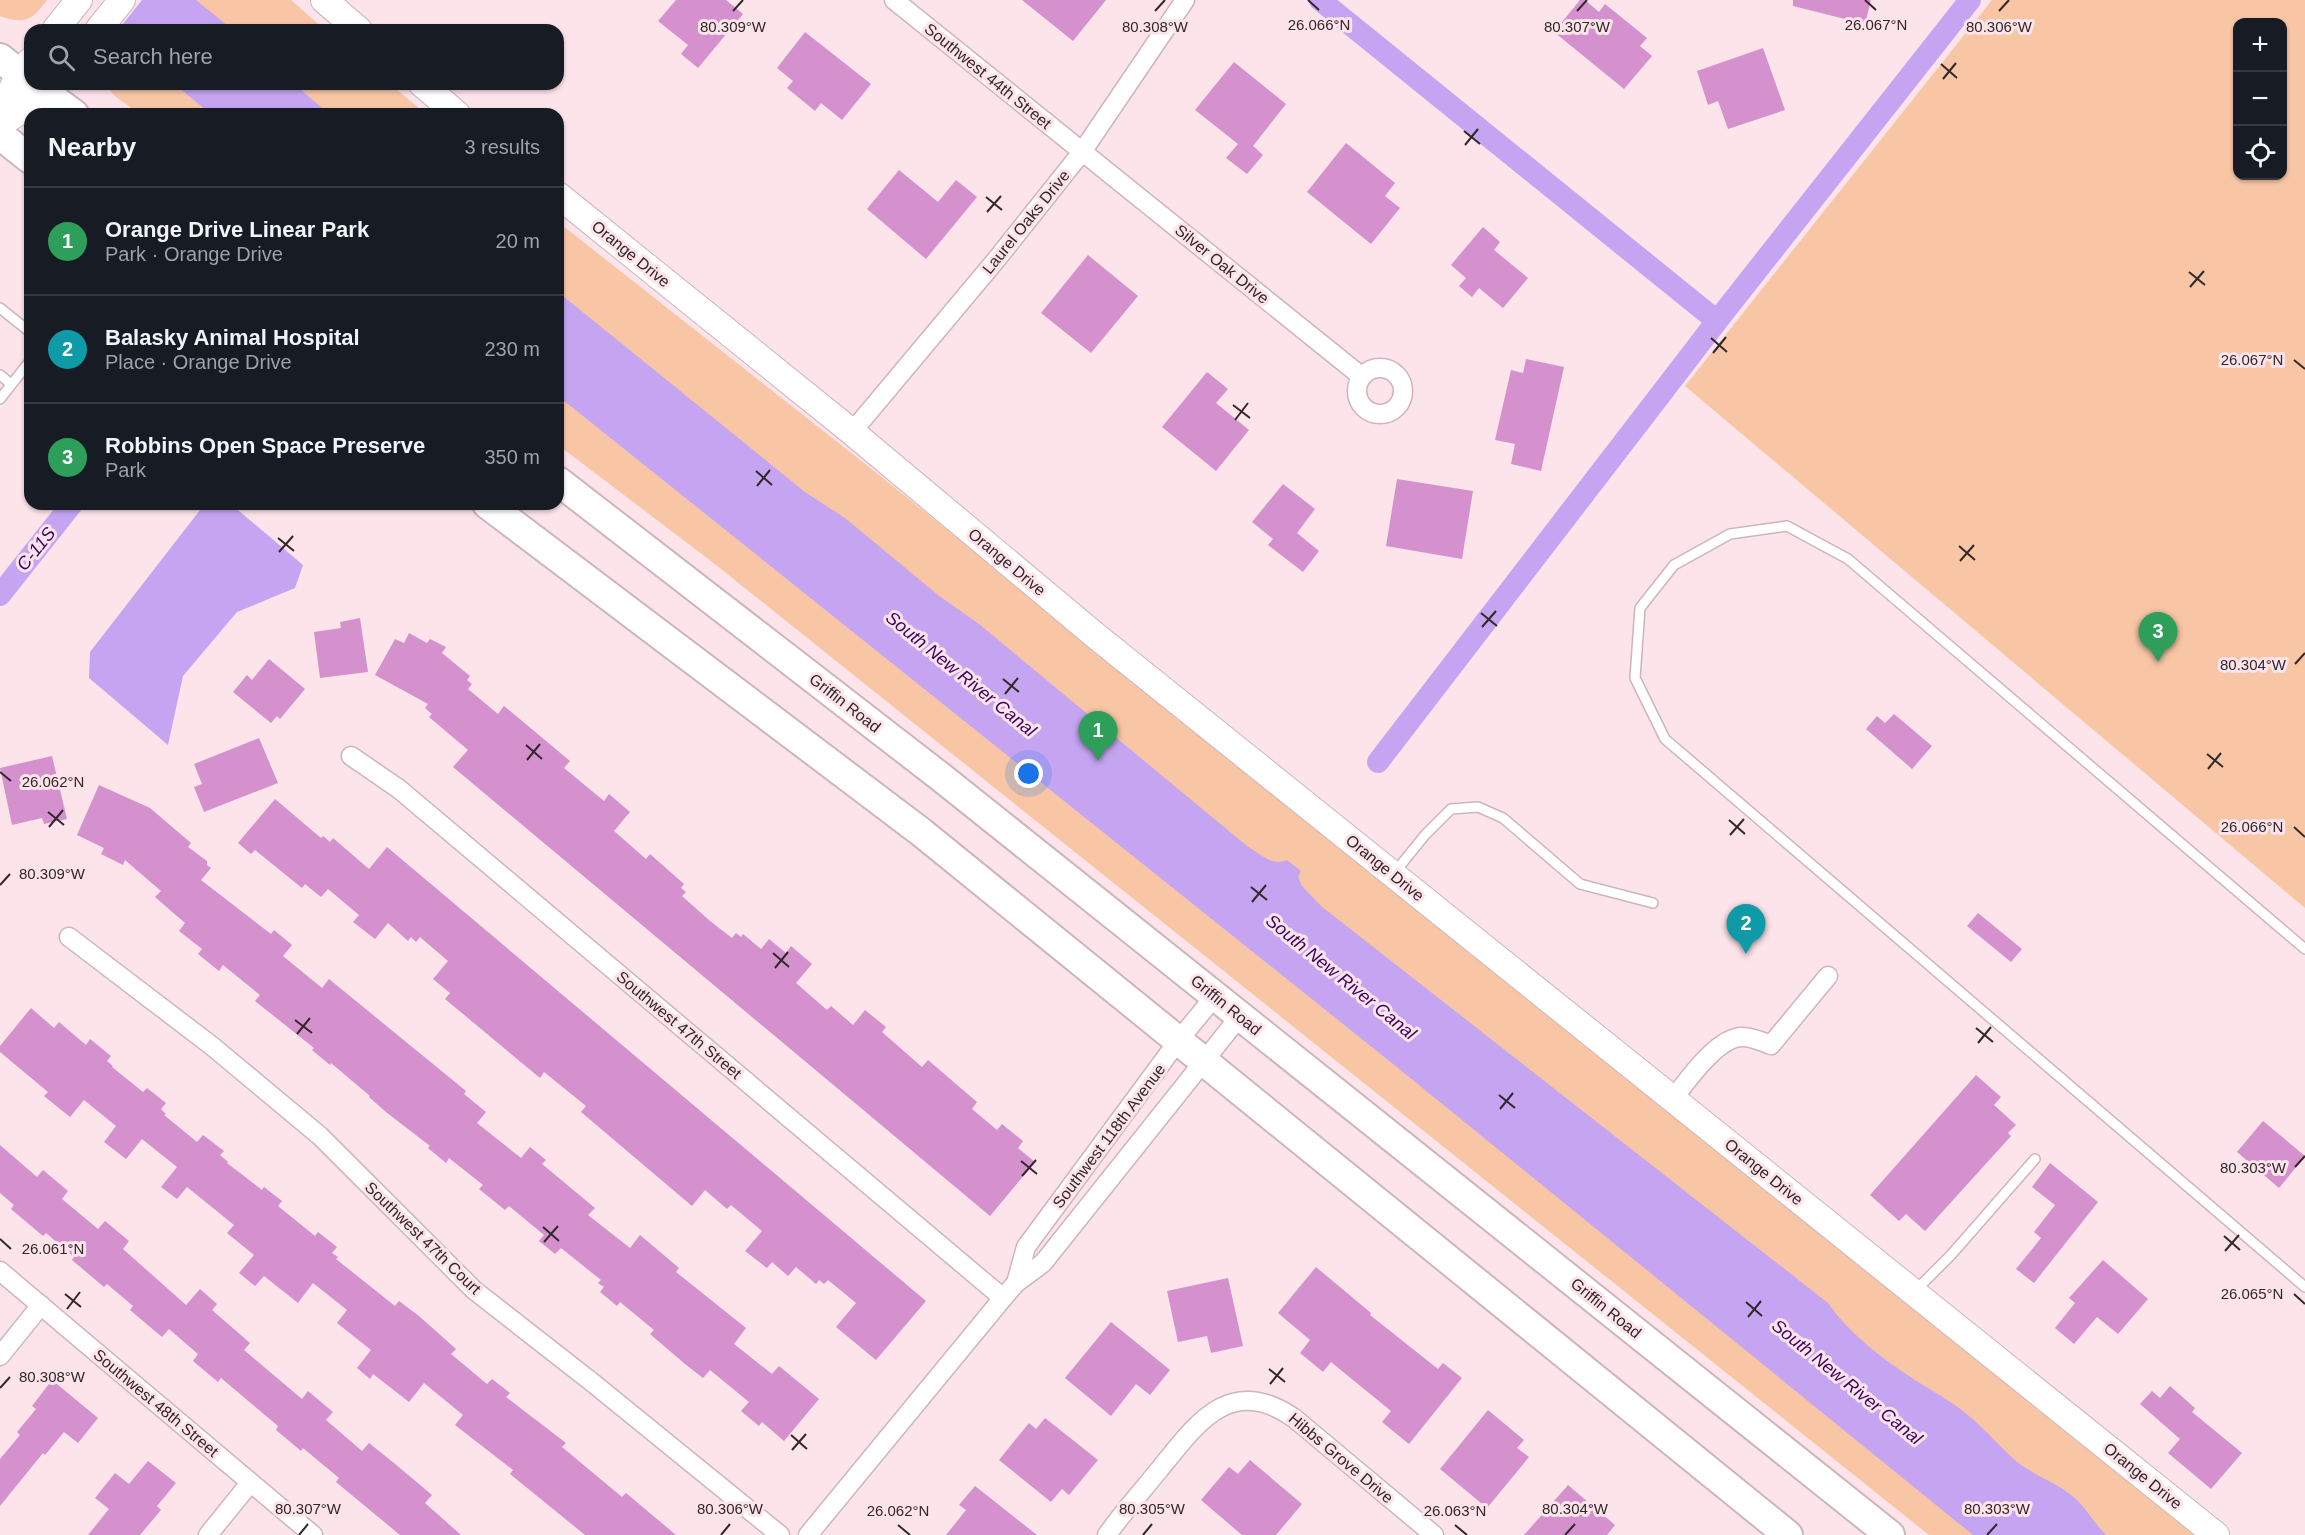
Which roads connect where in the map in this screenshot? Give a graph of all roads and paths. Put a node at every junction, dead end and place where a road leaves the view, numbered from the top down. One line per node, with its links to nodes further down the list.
1 (122, 0): 5 (street)
2 (894, 0): 16 (street, Southwest 44th Street)
3 (1185, 0): 16 (street, Laurel Oaks Drive)
4 (328, 1): 6 (street)
5 (103, 24)
6 (353, 24)
7 (24, 85): 13 (street)
8 (24, 88): 14 (street)
9 (46, 90): 11 (main road)
10 (429, 90): 12 (street)
11 (67, 108)
12 (451, 108)
13 (0, 114)
14 (0, 124)
15 (0, 135): 17 (main road)
16 (1082, 152): 23 (street, Silver Oak Drive); 26 (street, Laurel Oaks Drive)
17 (24, 154)
18 (564, 200): 26 (street, Orange Drive)
19 (0, 308): 20 (lane)
20 (24, 327)
21 (24, 368): 24 (lane)
22 (0, 375): 24 (lane)
23 (1361, 376)
24 (11, 384): 25 (lane)
25 (0, 399)
26 (852, 432): 30 (street, Orange Drive)
27 (564, 486): 35 (main road, Griffin Road)
28 (495, 510): 37 (main road)
29 (351, 756): 45 (street, Southwest 47th Street)
30 (1393, 874): 31 (lane); 39 (street, Orange Drive)
31 (1653, 903)
32 (69, 937): 51 (street, Southwest 47th Court)
33 (2305, 949): 43 (lane)
34 (1828, 976): 39 (street)
35 (1215, 996): 36 (main road, Griffin Road); 37 (street, Southwest 118th Avenue)
36 (1240, 1016): 38 (street, Southwest 118th Avenue); 56 (main road, Griffin Road)
37 (1179, 1041): 38 (main road); 42 (street, Southwest 118th Avenue)
38 (1203, 1061): 42 (street, Southwest 118th Avenue); 55 (main road)
39 (1673, 1099): 44 (street, Orange Drive)
40 (2035, 1159): 44 (lane)
41 (0, 1271): 46 (street, Southwest 48th Street)
42 (1016, 1283): 45 (street, Southwest 118th Avenue)
43 (2305, 1287)
44 (1914, 1292): 57 (street, Orange Drive)
45 (1003, 1298): 52 (street, Southwest 118th Avenue)
46 (41, 1305): 47 (street); 48 (street, Southwest 48th Street)
47 (0, 1356)
48 (250, 1483): 49 (street); 50 (street, Southwest 48th Street)
49 (208, 1535)
50 (313, 1535)
51 (780, 1535)
52 (807, 1535)
53 (1107, 1535): 54 (street, Hibbs Grove Drive)
54 (1434, 1535)
55 (1788, 1535)
56 (1890, 1535)
57 (2216, 1535)

